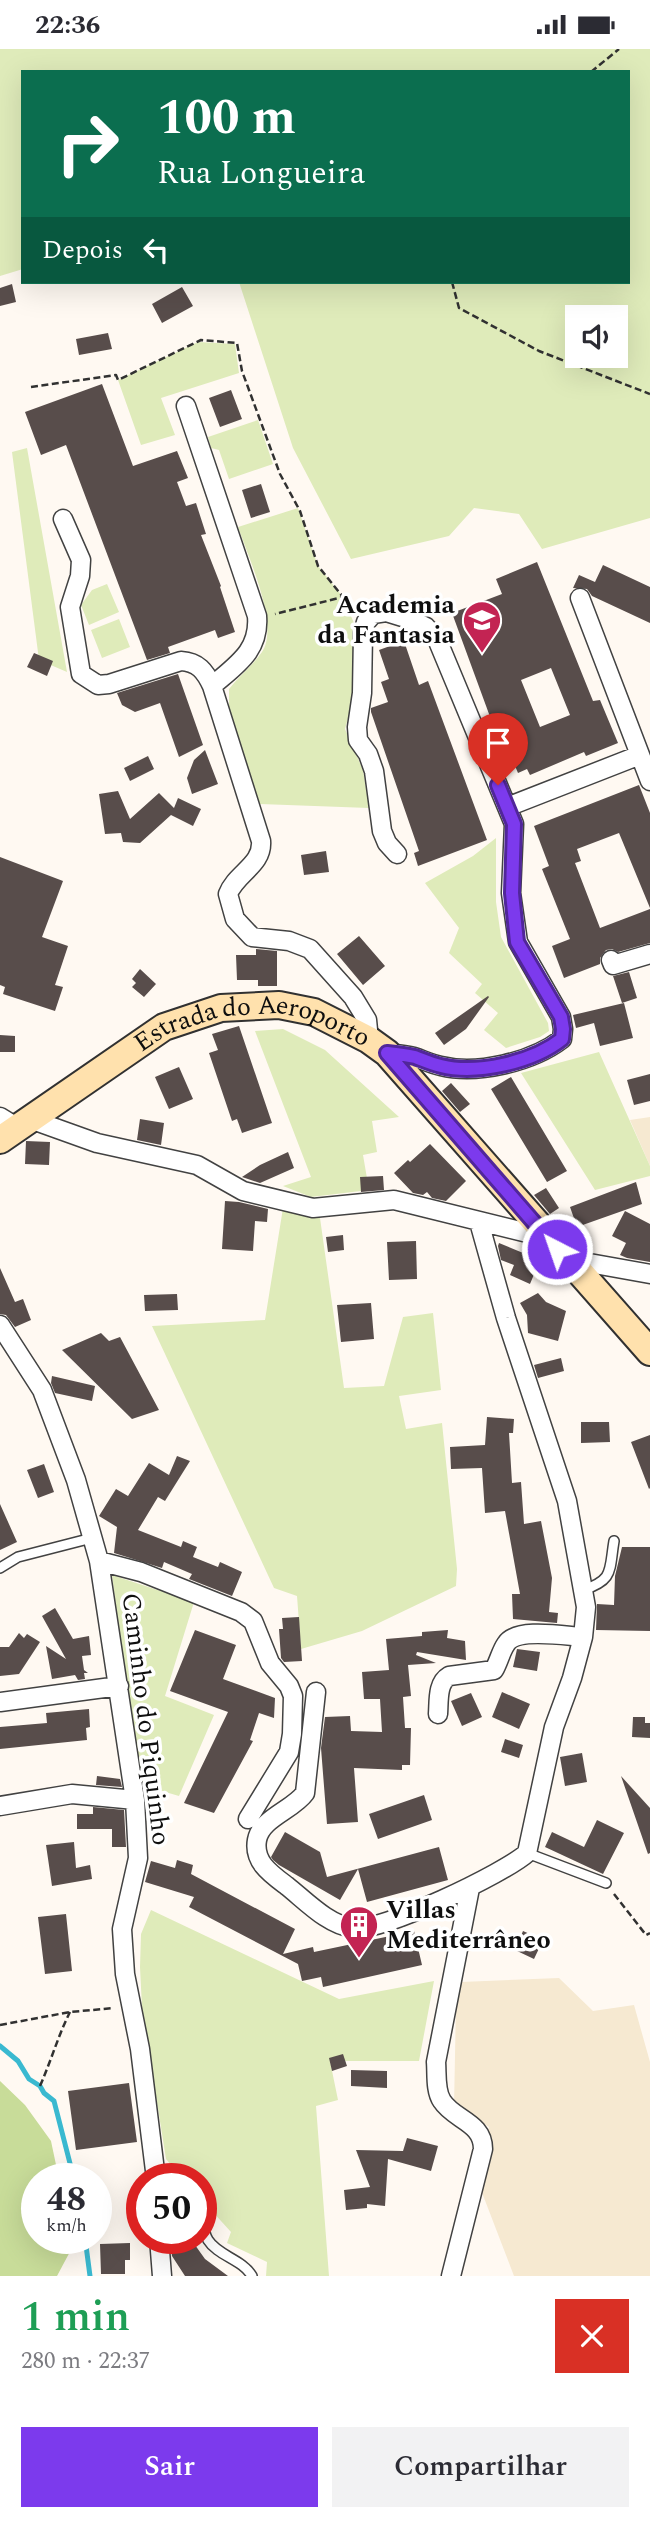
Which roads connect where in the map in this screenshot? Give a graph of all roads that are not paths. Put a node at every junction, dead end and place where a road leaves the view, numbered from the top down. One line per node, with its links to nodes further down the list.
1 (186, 406): 4 (street)
2 (63, 519): 4 (street)
3 (580, 598): 5 (street)
4 (212, 686): 11 (street)
5 (640, 755): 6 (street); 7 (street)
6 (650, 781)
7 (507, 807): 8 (street); 11 (street)
8 (397, 854)
9 (650, 954): 10 (street)
10 (611, 960)
11 (378, 1047): 12 (main road, Estrada do Aeroporto); 14 (main road, Estrada do Aeroporto)
12 (12, 1126): 13 (street)
13 (479, 1222): 14 (street); 23 (street)
14 (548, 1238): 15 (main road, Estrada do Aeroporto)
15 (567, 1259): 16 (street); 18 (main road, Estrada do Aeroporto)
16 (650, 1274)
17 (0, 1325): 19 (street, Caminho do Piquinho)
18 (650, 1352)
19 (92, 1538): 21 (street, Caminho do Piquinho); 22 (lane)
20 (614, 1541): 23 (lane)
21 (99, 1561): 25 (street, Caminho do Piquinho); 31 (street)
22 (0, 1568)
23 (583, 1590): 24 (street)
24 (583, 1637): 28 (street); 32 (street)
25 (119, 1686): 27 (street); 29 (street, Caminho do Piquinho)
26 (317, 1692): 34 (street)
27 (0, 1702)
28 (438, 1714)
29 (135, 1800): 30 (street); 35 (street, Caminho do Piquinho)
30 (0, 1806)
31 (248, 1819)
32 (527, 1853): 33 (lane); 34 (street)
33 (606, 1883)
34 (471, 1888): 40 (street)
35 (154, 2163)
36 (217, 2248): 39 (lane)
37 (160, 2254): 38 (street)
38 (162, 2276)
39 (252, 2276)
40 (451, 2276)

